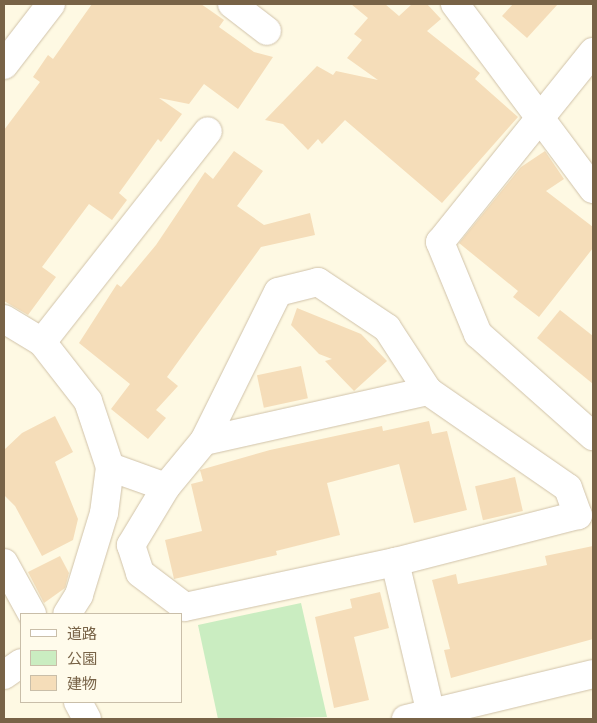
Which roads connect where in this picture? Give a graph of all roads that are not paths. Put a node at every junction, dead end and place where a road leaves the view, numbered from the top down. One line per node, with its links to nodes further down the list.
1 (51, 4): 6 (street)
2 (232, 4): 4 (street)
3 (455, 4): 7 (street)
4 (267, 31)
5 (593, 52): 7 (street)
6 (4, 64)
7 (539, 117): 9 (street); 13 (street)
8 (208, 131): 11 (street)
9 (593, 189)
10 (4, 319): 11 (street)
11 (42, 342): 15 (street)
12 (428, 391): 14 (street); 14 (street); 17 (street)
13 (593, 436)
14 (204, 441): 16 (street)
15 (110, 467): 16 (street); 20 (street)
16 (166, 486): 17 (street)
17 (395, 562): 25 (street)
18 (4, 563): 19 (street)
19 (31, 613)
20 (68, 613)
21 (20, 664): 23 (street)
22 (593, 674): 25 (street)
23 (4, 675)
24 (79, 703): 26 (street)
25 (423, 717)
26 (87, 719)

